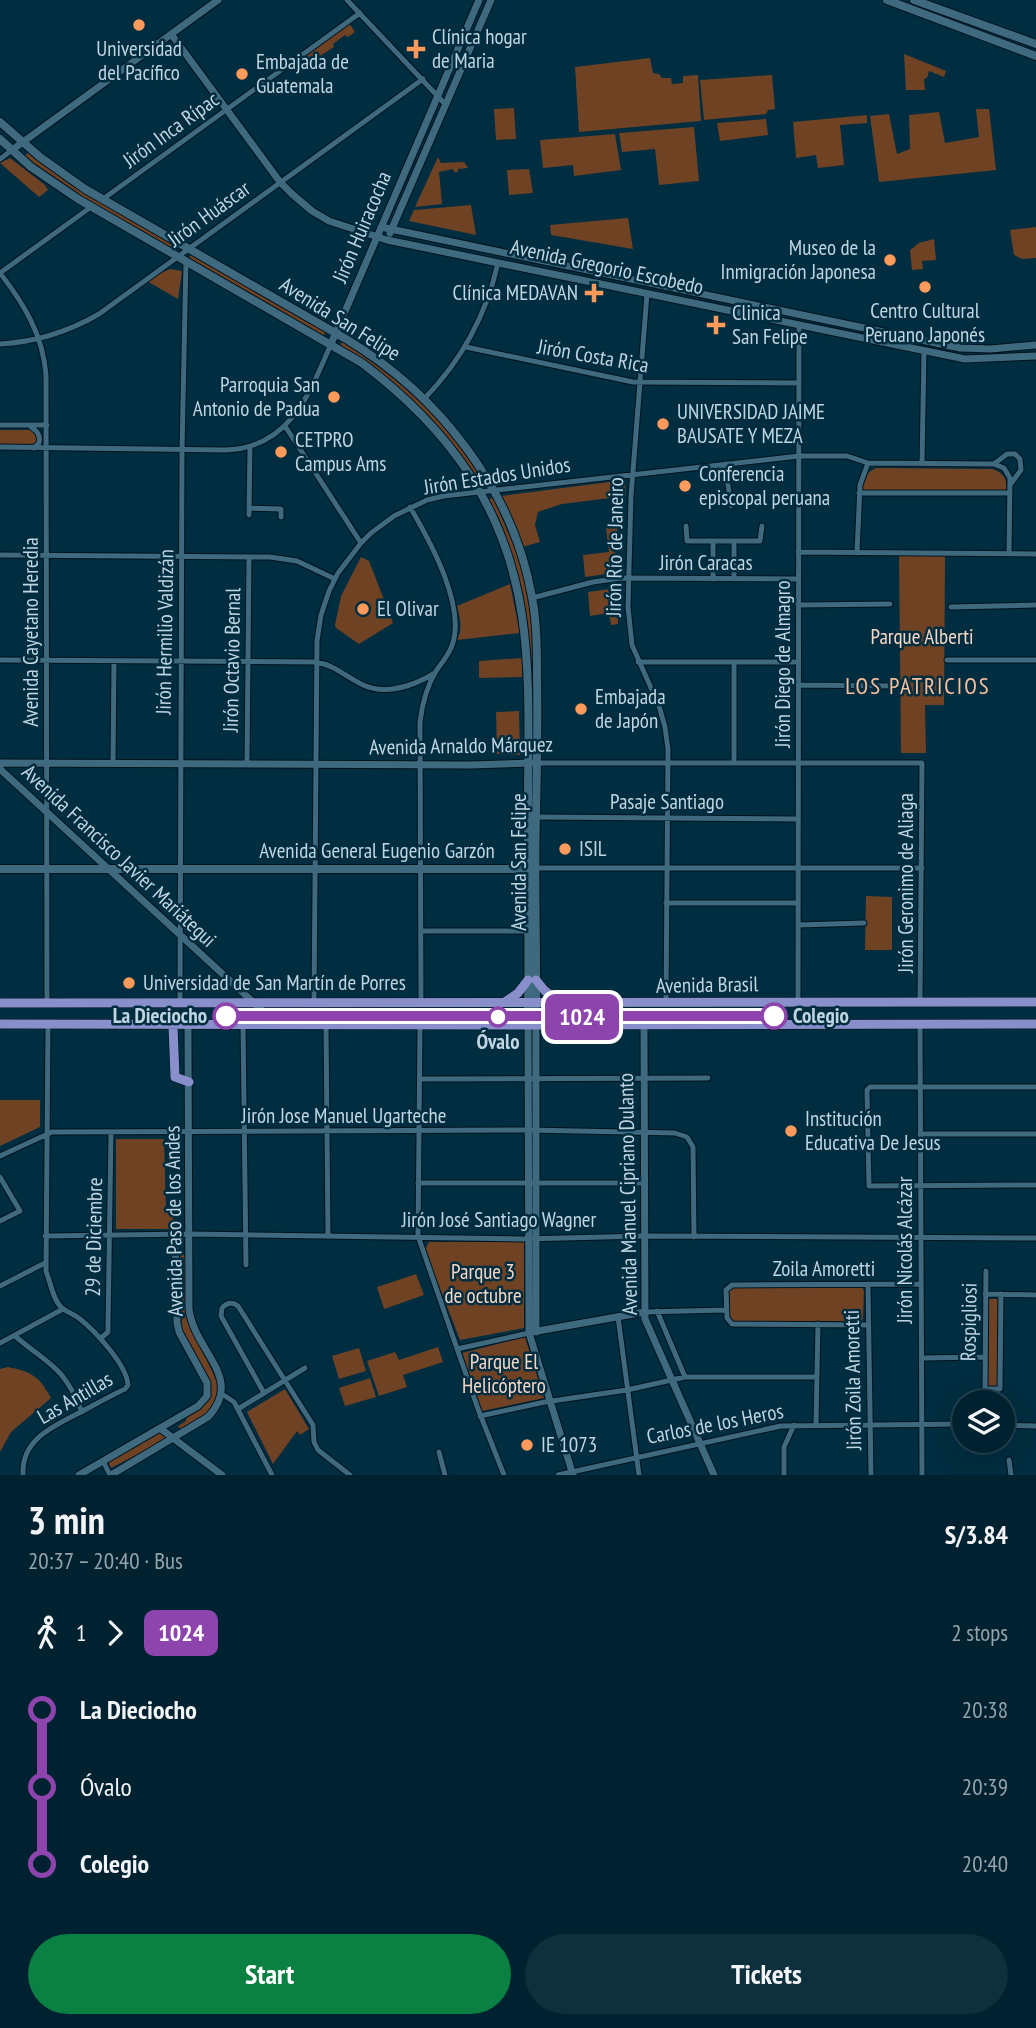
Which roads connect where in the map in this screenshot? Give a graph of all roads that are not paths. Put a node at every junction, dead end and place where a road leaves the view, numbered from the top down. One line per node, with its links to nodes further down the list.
1 (218, 0): 8 (street)
2 (347, 0): 7 (street)
3 (479, 0): 12 (street, Jirón Huiracocha)
4 (491, 0): 13 (street, Jirón Huiracocha)
5 (887, 0): 10 (main road)
6 (914, 0): 9 (main road)
7 (360, 13): 11 (street); 14 (street, Jirón Inca Rípac)
8 (171, 34): 14 (street, Avenida Gregorio Escobedo); 17 (street)
9 (1036, 44)
10 (1036, 56)
11 (423, 79): 12 (street); 21 (street, Jirón Huáscar)
12 (437, 94): 13 (street); 20 (street, Jirón Huiracocha)
13 (446, 105): 22 (street, Jirón Huiracocha)
14 (226, 109): 21 (street, Avenida Gregorio Escobedo); 23 (street, Jirón Inca Rípac)
15 (0, 122): 17 (main road, Avenida San Felipe)
16 (0, 139): 18 (main road, Avenida San Felipe)
17 (22, 143): 18 (street); 23 (main road, Avenida San Felipe)
18 (12, 150): 19 (street); 24 (main road, Avenida San Felipe)
19 (0, 159)
20 (401, 181): 22 (street); 25 (street, Jirón Huiracocha)
21 (280, 182): 27 (street, Avenida Gregorio Escobedo); 29 (street, Jirón Huáscar)
22 (411, 185): 26 (street, Jirón Huiracocha)
23 (103, 199): 29 (main road, Avenida San Felipe)
24 (91, 207): 30 (main road, Avenida San Felipe); 34 (street)
25 (381, 227): 26 (street, Avenida Gregorio Escobedo); 27 (street, Jirón Huiracocha)
26 (392, 229): 28 (street, Jirón Huiracocha); 32 (street, Avenida Gregorio Escobedo)
27 (377, 238): 28 (street, Avenida Gregorio Escobedo); 42 (street, Jirón Huiracocha)
28 (387, 240): 31 (street, Avenida Gregorio Escobedo)
29 (188, 249): 30 (street, Jirón Huáscar); 42 (main road, Avenida San Felipe)
30 (182, 259): 43 (street, Jirón Huáscar); 46 (main road, Avenida San Felipe); 64 (street, Jirón Hermilio Valdizán)
31 (498, 262): 35 (street, Avenida Gregorio Escobedo); 49 (street)
32 (577, 267): 33 (street, Avenida Gregorio Escobedo); 35 (street)
33 (586, 270): 36 (street); 38 (street, Avenida Gregorio Escobedo)
34 (0, 273): 43 (street, Avenida Cayetano Heredia)
35 (573, 279): 36 (street, Avenida Gregorio Escobedo)
36 (584, 281): 37 (street, Avenida Gregorio Escobedo)
37 (647, 294): 39 (street, Avenida Gregorio Escobedo); 53 (street, Jirón Río de Janeiro)
38 (741, 303): 39 (street); 41 (street, Avenida Gregorio Escobedo)
39 (739, 313): 40 (street, Avenida Gregorio Escobedo)
40 (799, 326): 44 (street, Avenida Gregorio Escobedo); 54 (street, Jirón Diego de Almagro)
41 (866, 328): 44 (street); 47 (street, Avenida Gregorio Escobedo)
42 (336, 333): 46 (street, Jirón Huiracocha); 55 (main road, Avenida San Felipe)
43 (39, 339): 45 (street, Jirón Huáscar); 57 (street, Avenida Cayetano Heredia)
44 (866, 340): 50 (street, Avenida Gregorio Escobedo)
45 (0, 344)
46 (331, 344): 59 (street, Jirón Huiracocha); 73 (main road, Avenida San Felipe)
47 (1026, 345): 48 (street, Avenida Gregorio Escobedo); 52 (street)
48 (1036, 345): 51 (street)
49 (466, 347): 53 (street, Jirón Costa Rica); 55 (street)
50 (924, 351): 52 (street, Avenida Gregorio Escobedo); 68 (street)
51 (1036, 356): 52 (street, Avenida Gregorio Escobedo)
52 (1026, 357)
53 (640, 383): 54 (street, Jirón Costa Rica); 70 (street, Jirón Río de Janeiro)
54 (799, 383): 65 (street, Jirón Diego de Almagro)
55 (424, 399): 72 (main road, Avenida San Felipe)
56 (0, 425): 58 (street)
57 (47, 425): 58 (street); 63 (street, Avenida Cayetano Heredia)
58 (30, 426): 62 (street)
59 (285, 426): 61 (street, Jirón Huiracocha); 83 (street)
60 (0, 447): 62 (street, Jirón Huiracocha)
61 (250, 447): 64 (street, Jirón Huiracocha); 78 (street)
62 (33, 448): 63 (street, Jirón Huiracocha)
63 (47, 448): 64 (street, Jirón Huiracocha); 89 (street, Avenida Cayetano Heredia)
64 (182, 450): 91 (street, Jirón Hermilio Valdizán)
65 (799, 456): 66 (street, Jirón Estados Unidos); 67 (street, Jirón Estados Unidos); 84 (street, Jirón Diego de Almagro)
66 (868, 463): 68 (street, Jirón Estados Unidos); 74 (street)
67 (725, 464): 70 (street, Jirón Estados Unidos); 76 (street)
68 (922, 464): 69 (street, Jirón Estados Unidos)
69 (994, 464): 71 (street); 71 (street, Jirón Estados Unidos)
70 (632, 474): 72 (street, Jirón Estados Unidos); 92 (street, Jirón Río de Janeiro)
71 (1010, 485): 75 (street, Jirón Estados Unidos)
72 (492, 489): 73 (street, Jirón Estados Unidos); 97 (main road, Avenida San Felipe)
73 (480, 491): 77 (street, Jirón Estados Unidos); 118 (main road, Avenida San Felipe)
74 (859, 493): 75 (street); 85 (street)
75 (1010, 493): 86 (street, Jirón Estados Unidos)
76 (731, 506)
77 (411, 507): 83 (street, Jirón Estados Unidos); 113 (street)
78 (281, 517)
79 (686, 526): 81 (street)
80 (762, 526): 82 (street)
81 (713, 541): 82 (street); 94 (street)
82 (734, 541): 95 (street)
83 (360, 543): 93 (street, Jirón Estados Unidos)
84 (799, 552): 85 (street); 96 (street, Jirón Diego de Almagro)
85 (857, 553): 86 (street)
86 (1009, 554): 87 (street)
87 (1036, 554)
88 (0, 555): 89 (street)
89 (46, 556): 91 (street); 103 (street, Avenida Cayetano Heredia)
90 (249, 557): 91 (street); 93 (street); 112 (street, Jirón Octavio Bernal)
91 (182, 558): 107 (street, Jirón Hermilio Valdizán)
92 (627, 578): 94 (street, Jirón Caracas); 97 (street, Jirón Caracas); 109 (street, Jirón Río de Janeiro)
93 (335, 579): 108 (street, Jirón Estados Unidos)
94 (713, 579): 95 (street, Jirón Caracas)
95 (734, 579): 96 (street, Jirón Caracas)
96 (798, 579): 99 (street, Jirón Diego de Almagro)
97 (532, 598): 118 (main road, Avenida San Felipe)
98 (890, 604): 99 (street)
99 (798, 605): 111 (street, Jirón Diego de Almagro)
100 (1036, 605): 101 (street)
101 (951, 607)
102 (0, 660): 103 (street)
103 (47, 660): 106 (street); 117 (street, Avenida Cayetano Heredia)
104 (947, 660): 105 (street)
105 (1036, 660)
106 (114, 661): 107 (street); 122 (street)
107 (181, 662): 112 (street); 123 (street, Jirón Hermilio Valdizán)
108 (316, 662): 112 (street); 113 (street); 125 (street, Jirón Estados Unidos)
109 (638, 662): 110 (street); 119 (street, Jirón Río de Janeiro)
110 (734, 662): 111 (street); 120 (street)
111 (798, 662): 114 (street, Jirón Diego de Almagro)
112 (248, 663): 124 (street, Jirón Octavio Bernal)
113 (435, 673): 127 (street)
114 (798, 685): 115 (street); 121 (street, Jirón Diego de Almagro)
115 (895, 686)
116 (0, 763): 117 (street, Avenida Arnaldo Márquez)
117 (47, 763): 122 (street, Avenida Arnaldo Márquez); 129 (street, Avenida Cayetano Heredia)
118 (533, 763): 119 (street, Avenida Arnaldo Márquez); 127 (street, Avenida Arnaldo Márquez); 130 (main road, Avenida San Felipe); 142 (main road, Avenida San Felipe)
119 (668, 763): 120 (street, Avenida Arnaldo Márquez); 131 (street, Jirón Río de Janeiro)
120 (734, 763): 121 (street, Avenida Arnaldo Márquez)
121 (798, 763): 126 (street, Avenida Arnaldo Márquez); 132 (street, Jirón Diego de Almagro)
122 (113, 764): 123 (street, Avenida Arnaldo Márquez)
123 (180, 764): 124 (street, Avenida Arnaldo Márquez); 134 (street, Jirón Hermilio Valdizán)
124 (247, 764): 125 (street, Avenida Arnaldo Márquez)
125 (314, 764): 127 (street, Avenida Arnaldo Márquez); 135 (street, Jirón Estados Unidos)
126 (922, 764): 133 (street, Jirón Geronimo de Aliaga)
127 (421, 765): 136 (street)
128 (0, 769): 129 (street, Avenida Francisco Javier Mariátegui)
129 (47, 814): 140 (street, Avenida Cayetano Heredia); 141 (street, Avenida Francisco Javier Mariátegui)
130 (536, 817): 131 (street, Pasaje Santiago); 142 (main road, Avenida San Felipe)
131 (667, 818): 132 (street, Pasaje Santiago); 137 (street, Jirón Río de Janeiro)
132 (798, 819): 138 (street, Jirón Diego de Almagro)
133 (922, 867): 138 (street, Avenida General Eugenio Garzón); 160 (street, Jirón Geronimo de Aliaga)
134 (181, 868): 135 (main road, Avenida General Eugenio Garzón); 141 (main road, Avenida General Eugenio Garzón); 149 (street, Jirón Hermilio Valdizán)
135 (315, 868): 136 (main road, Avenida General Eugenio Garzón); 156 (street, Jirón Estados Unidos)
136 (422, 868): 142 (main road, Avenida General Eugenio Garzón); 147 (street)
137 (667, 868): 138 (street, Avenida General Eugenio Garzón); 142 (street, Avenida General Eugenio Garzón); 143 (street, Jirón Río de Janeiro)
138 (798, 868): 144 (street, Jirón Diego de Almagro)
139 (0, 869): 140 (main road, Avenida General Eugenio Garzón)
140 (47, 869): 141 (main road, Avenida General Eugenio Garzón); 161 (street, Avenida Cayetano Heredia)
141 (107, 869): 149 (street, Avenida Francisco Javier Mariátegui)
142 (532, 869): 148 (main road, Avenida San Felipe); 150 (main road, Avenida San Felipe)
143 (666, 903): 144 (street); 163 (street, Jirón Río de Janeiro)
144 (798, 903): 146 (street, Jirón Diego de Almagro)
145 (864, 923): 146 (street)
146 (798, 925): 151 (street, Jirón Diego de Almagro)
147 (422, 931): 148 (street); 162 (street)
148 (528, 931): 150 (main road, Avenida San Felipe)
149 (181, 938): 154 (street, Jirón Hermilio Valdizán); 155 (street, Avenida Francisco Javier Mariátegui)
150 (532, 980): 157 (main road); 158 (main road, Avenida San Felipe); 159 (main road)
151 (798, 1002): 160 (main road, Avenida Brasil); 163 (main road, Avenida Brasil)
152 (1036, 1002): 160 (main road, Avenida Brasil)
153 (0, 1003): 161 (main road, Avenida Brasil)
154 (180, 1003): 155 (main road, Avenida Brasil); 161 (main road, Avenida Brasil)
155 (253, 1003): 156 (main road, Avenida Brasil); 171 (street, Avenida Francisco Javier Mariátegui)
156 (314, 1003): 162 (main road, Avenida Brasil)
157 (500, 1003): 158 (main road, Avenida Brasil); 162 (main road, Avenida Brasil)
158 (532, 1003): 159 (main road, Avenida Brasil); 172 (main road, Avenida San Felipe)
159 (568, 1003): 163 (main road, Avenida Brasil)
160 (920, 1003)
161 (47, 1004)
162 (421, 1004)
163 (666, 1004)
164 (0, 1024): 165 (main road, Avenida Brasil)
165 (48, 1024): 174 (main road, Avenida Brasil); 190 (street)
166 (326, 1024): 167 (main road, Avenida Brasil); 171 (main road, Avenida Brasil); 188 (street)
167 (420, 1024): 172 (main road, Avenida Brasil); 177 (street)
168 (920, 1024): 169 (main road, Avenida Brasil); 173 (main road, Avenida Brasil); 181 (street, Jirón Nicolás Alcázar)
169 (1036, 1024)
170 (243, 1025): 171 (main road, Avenida Brasil); 175 (main road, Avenida Brasil); 187 (street)
171 (278, 1025)
172 (532, 1025): 173 (main road, Avenida Brasil); 178 (street)
173 (644, 1025): 179 (street, Avenida Manuel Cipriano Dulanto)
174 (173, 1026): 175 (main road, Avenida Brasil); 180 (main road)
175 (188, 1026): 180 (street, Avenida Paso de los Andes)
176 (708, 1078): 179 (street)
177 (420, 1079): 178 (street); 189 (street)
178 (532, 1079): 179 (street); 183 (street)
179 (644, 1079): 184 (street, Avenida Manuel Cipriano Dulanto)
180 (189, 1082): 186 (street, Avenida Paso de los Andes)
181 (921, 1087): 182 (street); 191 (street, Jirón Nicolás Alcázar); 199 (street)
182 (1036, 1087)
183 (532, 1131): 184 (street, Jirón Jose Manuel Ugarteche); 189 (street, Jirón Jose Manuel Ugarteche); 196 (street)
184 (643, 1131): 197 (street, Avenida Manuel Cipriano Dulanto); 209 (street, Jirón Jose Manuel Ugarteche)
185 (111, 1132): 186 (street, Jirón Jose Manuel Ugarteche); 190 (street, Jirón Jose Manuel Ugarteche); 205 (street, 29 de Diciembre)
186 (190, 1132): 187 (street, Jirón Jose Manuel Ugarteche); 202 (street, Avenida Paso de los Andes)
187 (244, 1132): 188 (street, Jirón Jose Manuel Ugarteche); 203 (street)
188 (326, 1132): 189 (street, Jirón Jose Manuel Ugarteche); 204 (street)
189 (419, 1132): 195 (street)
190 (46, 1133): 193 (street); 206 (street)
191 (920, 1133): 192 (street); 199 (street, Jirón Nicolás Alcázar)
192 (1036, 1134)
193 (0, 1156)
194 (0, 1177): 200 (street)
195 (418, 1183): 196 (street); 207 (street)
196 (532, 1183): 197 (street); 210 (street)
197 (643, 1184): 208 (street, Avenida Manuel Cipriano Dulanto)
198 (1036, 1185): 199 (street)
199 (920, 1186): 211 (street, Jirón Nicolás Alcázar)
200 (0, 1221)
201 (175, 1234): 202 (street, Jirón José Santiago Wagner); 205 (street, Jirón José Santiago Wagner); 255 (street, Avenida Paso de los Andes)
202 (190, 1234): 203 (street, Jirón José Santiago Wagner); 243 (street, Avenida Paso de los Andes)
203 (245, 1234): 204 (street, Jirón José Santiago Wagner); 214 (street)
204 (328, 1234): 207 (street, Jirón José Santiago Wagner)
205 (109, 1235): 206 (street, Jirón José Santiago Wagner); 231 (street, 29 de Diciembre)
206 (45, 1236): 213 (street)
207 (418, 1236): 210 (street, Jirón José Santiago Wagner); 233 (street)
208 (644, 1236): 209 (street, Jirón José Santiago Wagner); 210 (street, Jirón José Santiago Wagner); 225 (street, Avenida Manuel Cipriano Dulanto)
209 (694, 1237): 211 (street, Jirón José Santiago Wagner)
210 (532, 1238): 229 (street)
211 (920, 1238): 212 (street, Jirón José Santiago Wagner); 217 (street, Jirón Nicolás Alcázar)
212 (1036, 1238)
213 (45, 1263): 218 (street); 222 (street)
214 (246, 1265)
215 (986, 1271): 219 (street, Rospigliosi)
216 (868, 1284): 217 (street, Zoila Amoretti); 223 (street, Zoila Amoretti); 228 (street, Jirón Zoila Amoretti)
217 (921, 1284): 235 (street, Jirón Nicolás Alcázar)
218 (0, 1286)
219 (985, 1294): 220 (street); 234 (street, Rospigliosi)
220 (1001, 1294): 221 (street); 234 (street, Rospigliosi)
221 (1036, 1295)
222 (62, 1309): 230 (street); 231 (street)
223 (726, 1310): 224 (street); 227 (street)
224 (657, 1311): 225 (street); 237 (street)
225 (645, 1312): 226 (street); 239 (street, Avenida Manuel Cipriano Dulanto)
226 (618, 1317): 229 (street); 241 (street)
227 (818, 1324): 228 (street); 238 (street)
228 (868, 1325): 250 (street, Jirón Zoila Amoretti)
229 (533, 1332): 233 (street); 244 (street)
230 (15, 1336): 232 (street); 246 (street)
231 (101, 1338): 246 (street, Las Antillas)
232 (0, 1343)
233 (457, 1349): 247 (street)
234 (984, 1357): 235 (street)
235 (922, 1358): 248 (street, Jirón Nicolás Alcázar)
236 (305, 1368): 240 (street)
237 (685, 1377): 238 (street); 239 (street)
238 (816, 1377): 252 (street)
239 (671, 1380): 241 (street); 257 (street, Avenida Manuel Cipriano Dulanto)
240 (284, 1381): 242 (street); 242 (street); 269 (street)
241 (627, 1390): 244 (street); 259 (street)
242 (264, 1393): 245 (street)
243 (222, 1394): 245 (street); 256 (street)
244 (549, 1402): 247 (street); 263 (street)
245 (238, 1409): 268 (street)
246 (82, 1412): 264 (street, Las Antillas)
247 (480, 1416): 271 (street)
248 (921, 1423): 250 (street, Carlos de los Heros); 251 (street, Carlos de los Heros); 277 (street, Jirón Nicolás Alcázar)
249 (794, 1424): 252 (street, Carlos de los Heros); 257 (street, Carlos de los Heros); 275 (street)
250 (870, 1424): 252 (street, Carlos de los Heros); 276 (street, Jirón Zoila Amoretti)
251 (952, 1424)
252 (816, 1425)
253 (1015, 1425): 254 (street)
254 (1036, 1426)
255 (160, 1429): 256 (street); 261 (street, Avenida Paso de los Andes)
256 (173, 1438): 262 (street); 266 (street)
257 (699, 1443): 259 (street, Carlos de los Heros); 274 (street, Avenida Manuel Cipriano Dulanto)
258 (439, 1452): 270 (street)
259 (636, 1456): 263 (street, Carlos de los Heros); 273 (street)
260 (1009, 1460): 278 (street)
261 (103, 1461): 265 (street, Avenida Paso de los Andes); 266 (street)
262 (211, 1471): 267 (street)
263 (572, 1473): 272 (street, Carlos de los Heros)
264 (23, 1475)
265 (79, 1475)
266 (111, 1475)
267 (222, 1475)
268 (272, 1475)
269 (350, 1475)
270 (445, 1475)
271 (504, 1475)
272 (558, 1475)
273 (639, 1475)
274 (714, 1475)
275 (784, 1475)
276 (871, 1475)
277 (922, 1475)
278 (1011, 1475)

